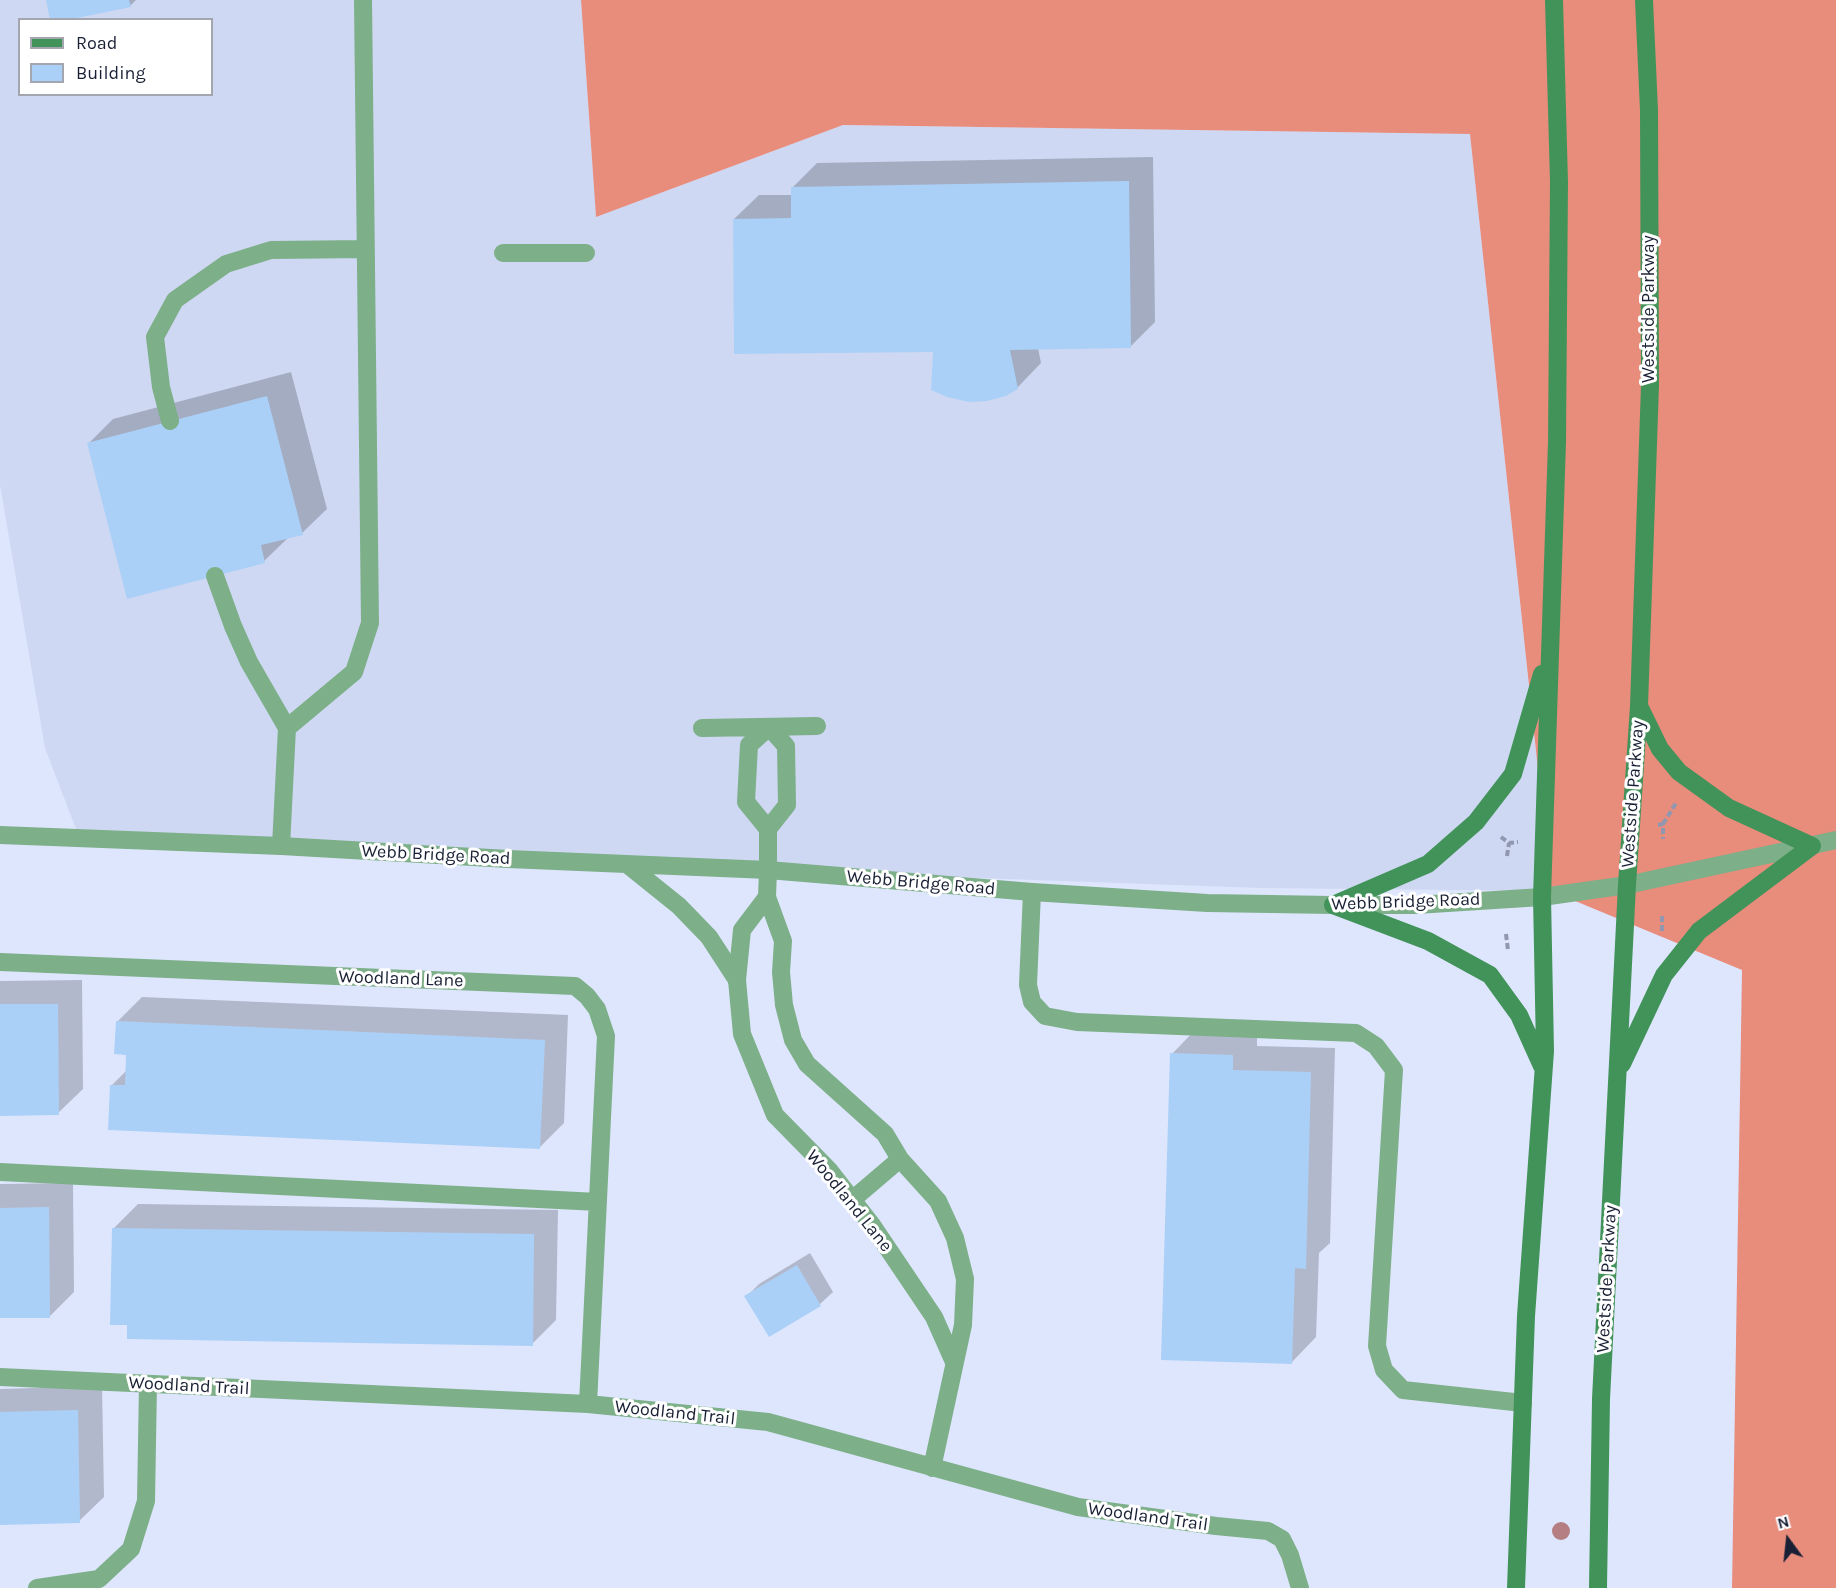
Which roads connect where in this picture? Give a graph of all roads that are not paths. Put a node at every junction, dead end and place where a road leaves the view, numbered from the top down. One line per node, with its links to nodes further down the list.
1 (363, 0): 4 (street)
2 (1554, 0): 9 (main road)
3 (1644, 0): 10 (main road, Westside Parkway)
4 (366, 249): 7 (street); 13 (street)
5 (503, 253): 6 (street)
6 (586, 253)
7 (170, 421)
8 (215, 576): 13 (street)
9 (1551, 647): 25 (main road); 26 (main road)
10 (1639, 706): 19 (main road); 22 (main road, Westside Parkway)
11 (817, 726): 12 (street)
12 (769, 727): 14 (street); 15 (street); 15 (street)
13 (287, 728): 18 (street)
14 (702, 728)
15 (768, 829): 21 (street)
16 (0, 836): 18 (street, Webb Bridge Road)
17 (1836, 840): 19 (street, Webb Bridge Road)
18 (281, 846): 20 (street, Webb Bridge Road)
19 (1812, 846): 22 (street, Webb Bridge Road); 30 (main road)
20 (628, 865): 21 (street, Webb Bridge Road); 28 (street)
21 (768, 870): 23 (street, Webb Bridge Road); 24 (street)
22 (1627, 885): 25 (street, Webb Bridge Road); 30 (main road, Westside Parkway)
23 (1032, 892): 26 (street, Webb Bridge Road); 38 (street)
24 (767, 897): 28 (street, Woodland Lane); 31 (street)
25 (1542, 897): 26 (street, Webb Bridge Road); 29 (main road)
26 (1333, 905): 29 (main road)
27 (0, 962): 34 (street, Woodland Lane)
28 (737, 980): 33 (street, Woodland Lane)
29 (1544, 1071): 38 (main road)
30 (1617, 1074): 44 (main road, Westside Parkway)
31 (900, 1159): 33 (street); 35 (street)
32 (0, 1172): 34 (street)
33 (852, 1200): 35 (street, Woodland Lane)
34 (598, 1202): 39 (street, Woodland Lane)
35 (954, 1362): 40 (street)
36 (0, 1377): 37 (street, Woodland Trail)
37 (148, 1384): 39 (street, Woodland Trail); 41 (street)
38 (1523, 1403): 43 (main road)
39 (588, 1404): 40 (street, Woodland Trail)
40 (932, 1468): 42 (street, Woodland Trail)
41 (37, 1588)
42 (1300, 1588)
43 (1516, 1588)
44 (1598, 1588)

